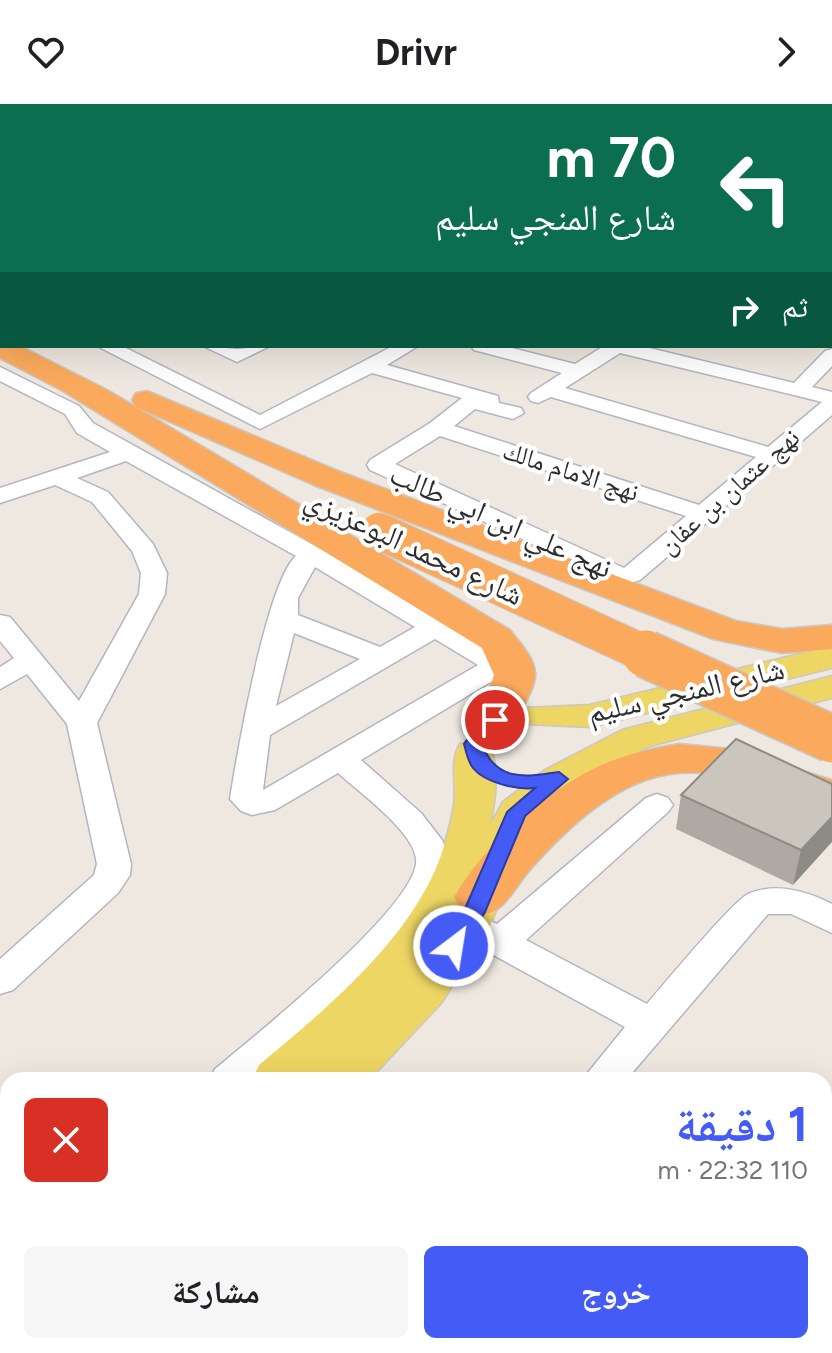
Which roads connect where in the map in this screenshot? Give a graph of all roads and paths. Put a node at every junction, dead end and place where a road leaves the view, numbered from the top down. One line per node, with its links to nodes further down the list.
1 (2, 348): 14 (highway, شارع محمد البوعزيزي)
2 (52, 348): 17 (highway, شارع محمد البوعزيزي)
3 (111, 348): 11 (street)
4 (218, 348): 5 (street)
5 (255, 348)
6 (404, 348): 11 (street)
7 (489, 348): 12 (street)
8 (614, 348): 12 (street)
9 (625, 348): 16 (street)
10 (832, 355): 16 (street)
11 (369, 366): 19 (street)
12 (579, 371): 15 (street)
13 (0, 373): 22 (street)
14 (72, 384): 27 (highway, شارع محمد البوعزيزي); 47 (highway)
15 (548, 390): 19 (street); 23 (street)
16 (798, 390): 18 (street)
17 (147, 400): 27 (highway, شارع محمد البوعزيزي); 29 (highway)
18 (832, 401): 23 (street, نهج عثمان بن عفان)
19 (516, 411): 20 (street); 21 (street)
20 (438, 428): 21 (street, نهج الامام مالك); 30 (street, نهج علي ابن ابي طالب)
21 (475, 439): 26 (street, نهج الامام مالك)
22 (128, 453): 24 (street); 28 (street)
23 (769, 454): 26 (street, نهج عثمان بن عفان)
24 (58, 478): 25 (street); 43 (street)
25 (4, 491)
26 (704, 514): 30 (street, نهج عثمان بن عفان)
27 (387, 527): 42 (highway, شارع محمد البوعزيزي); 46 (highway, شارع محمد البوعزيزي, bridge)
28 (313, 555): 31 (street); 33 (street)
29 (574, 575): 34 (highway); 35 (highway)
30 (624, 577)
31 (284, 619): 36 (street); 44 (street)
32 (0, 623): 38 (street)
33 (434, 628): 36 (street); 48 (street)
34 (832, 637)
35 (832, 649)
36 (380, 657): 44 (street)
37 (832, 657): 41 (main road, شارع المنجي سليم)
38 (31, 659): 39 (street); 43 (street)
39 (0, 680)
40 (832, 687): 45 (main road, شارع المنجي سليم)
41 (538, 716): 47 (main road, شارع المنجي سليم); 49 (main road, شارع المنجي سليم)
42 (832, 719)
43 (82, 723): 55 (street)
44 (255, 731): 48 (street)
45 (636, 738): 49 (main road, شارع المنجي سليم); 50 (highway)
46 (832, 739)
47 (479, 740): 49 (main road, شارع المنجي سليم); 58 (main road)
48 (341, 759): 57 (street)
49 (566, 774): 54 (main road, شارع المنجي سليم)
50 (832, 785)
51 (832, 797): 54 (highway)
52 (657, 805): 54 (street)
53 (832, 920): 56 (street)
54 (482, 921): 56 (street); 59 (main road, شارع المنجي سليم)
55 (6, 965)
56 (652, 1024): 60 (street)
57 (238, 1072)
58 (286, 1072)
59 (344, 1072)
60 (609, 1072)

